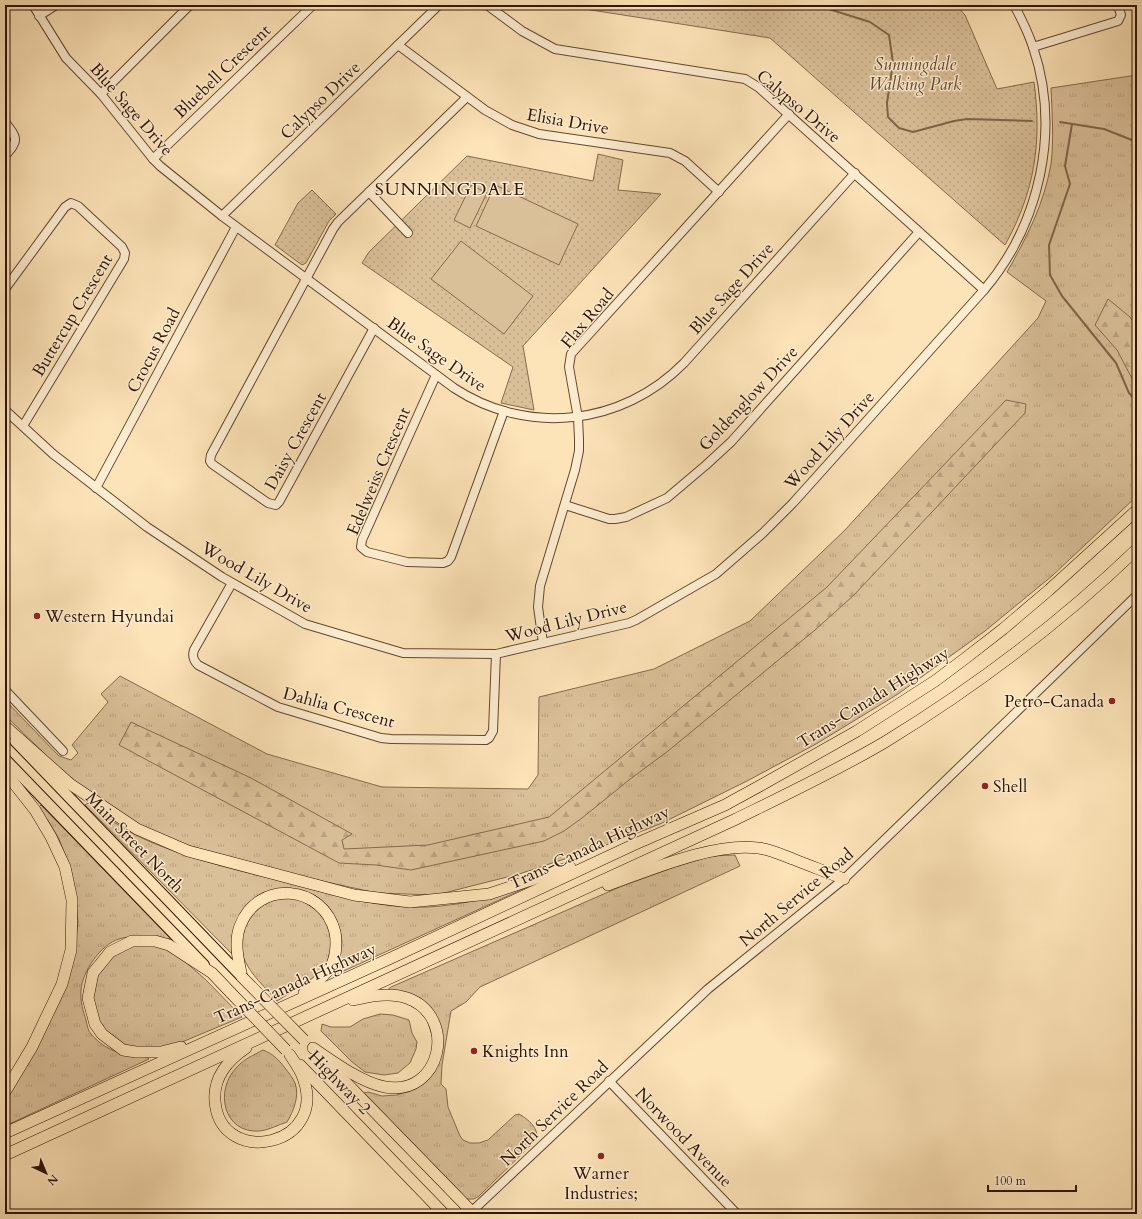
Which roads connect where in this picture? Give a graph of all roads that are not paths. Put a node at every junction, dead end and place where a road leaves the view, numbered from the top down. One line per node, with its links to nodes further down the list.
1 (33, 5): 9 (street, Blue Sage Drive)
2 (56, 5): 9 (street)
3 (190, 5): 12 (street)
4 (313, 5): 17 (street, Bluebell Crescent)
5 (439, 5): 10 (street, Calypso Drive)
6 (487, 5): 14 (street, Calypso Drive)
7 (1014, 5): 11 (street, Wood Lily Drive)
8 (1118, 5): 11 (street)
9 (39, 16): 12 (street, Blue Sage Drive)
10 (398, 45): 13 (street, Elisia Drive); 21 (street, Calypso Drive)
11 (1033, 47): 27 (street, Wood Lily Drive)
12 (100, 94): 17 (street, Blue Sage Drive)
13 (467, 97): 19 (street); 20 (street, Elisia Drive)
14 (788, 114): 18 (street, Calypso Drive); 20 (street, Flax Road)
15 (5, 122): 16 (street)
16 (5, 156)
17 (153, 159): 21 (street, Blue Sage Drive)
18 (855, 173): 23 (street, Calypso Drive); 32 (street, Blue Sage Drive)
19 (369, 192): 24 (street); 25 (street)
20 (719, 192): 32 (street, Flax Road)
21 (222, 216): 22 (street, Blue Sage Drive)
22 (236, 227): 25 (street, Blue Sage Drive); 34 (street, Crocus Road)
23 (919, 232): 27 (street, Calypso Drive); 35 (street, Goldenglow Drive)
24 (408, 233)
25 (306, 278): 28 (street, Blue Sage Drive); 28 (street, Daisy Crescent)
26 (5, 289): 33 (street, Buttercup Crescent)
27 (984, 290): 40 (street, Wood Lily Drive)
28 (374, 328): 29 (street, Blue Sage Drive)
29 (436, 375): 31 (street, Blue Sage Drive); 31 (street, Edelweiss Crescent)
30 (5, 410): 33 (street, Wood Lily Drive)
31 (504, 412): 32 (street, Blue Sage Drive)
32 (578, 418): 35 (street, Flax Road)
33 (22, 426): 34 (street, Wood Lily Drive)
34 (96, 488): 38 (street, Wood Lily Drive)
35 (565, 505): 40 (street, Flax Road)
36 (1137, 510): 48 (highway, Trans-Canada Highway)
37 (1137, 549): 50 (highway, Trans-Canada Highway)
38 (232, 583): 41 (street, Wood Lily Drive); 41 (street, Dahlia Crescent)
39 (1137, 595): 49 (street, North Service Road)
40 (543, 643): 41 (street, Wood Lily Drive)
41 (496, 654)
42 (5, 690): 45 (street)
43 (5, 726): 48 (highway)
44 (5, 731): 52 (main road, Main Street North)
45 (63, 751)
46 (5, 759): 51 (main road, Main Street North)
47 (5, 772): 60 (highway)
48 (633, 845): 53 (highway, Trans-Canada Highway)
49 (844, 879): 50 (highway); 59 (street, North Service Road)
50 (549, 904): 54 (highway, Trans-Canada Highway)
51 (212, 973): 56 (highway, Highway 2); 58 (highway, Highway 2, bridge)
52 (242, 977): 53 (highway); 57 (highway, Highway 2, bridge)
53 (294, 1002): 56 (highway, Trans-Canada Highway)
54 (327, 1007): 55 (highway, Trans-Canada Highway); 57 (highway)
55 (263, 1036): 58 (highway); 62 (highway, Trans-Canada Highway)
56 (205, 1042): 61 (highway, Trans-Canada Highway)
57 (313, 1048): 63 (highway, Highway 2)
58 (288, 1052): 64 (highway, Highway 2)
59 (610, 1081): 63 (street, North Service Road); 65 (street, Norwood Avenue)
60 (5, 1092)
61 (5, 1133)
62 (5, 1155)
63 (472, 1213)
64 (444, 1214)
65 (737, 1214)

